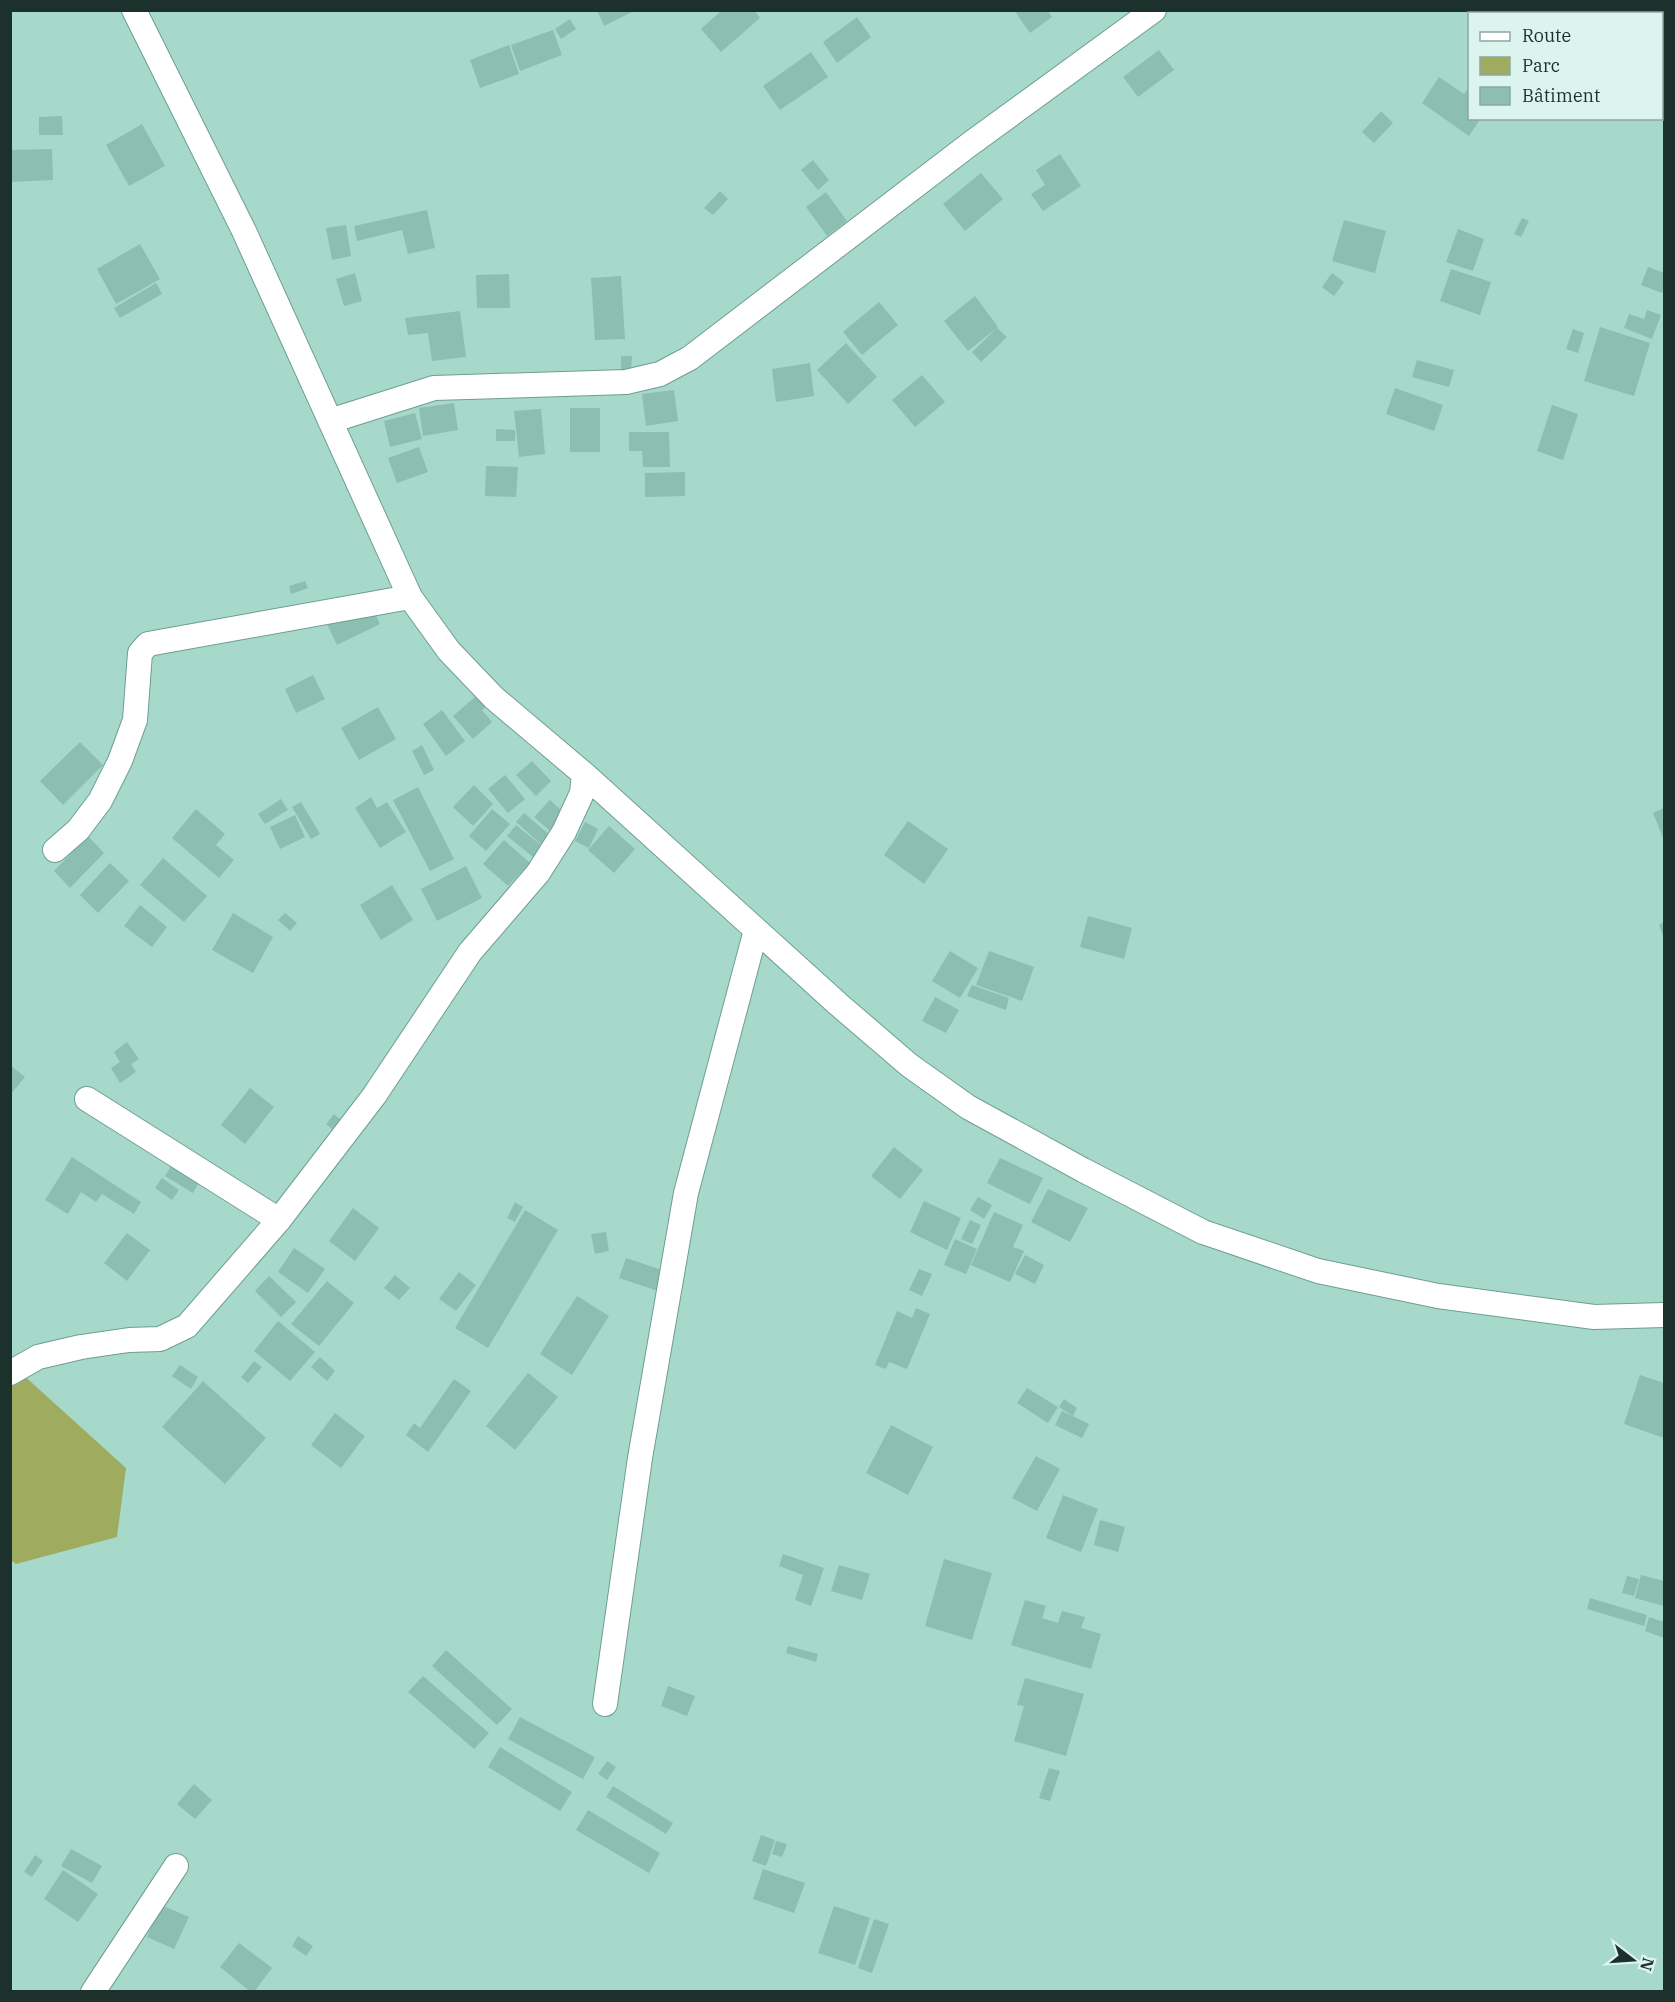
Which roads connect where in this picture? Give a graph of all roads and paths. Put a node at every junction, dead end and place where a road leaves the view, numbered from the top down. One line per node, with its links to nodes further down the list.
1 (134, 10): 3 (street)
2 (1154, 10): 3 (street)
3 (330, 421): 4 (street)
4 (410, 597): 5 (street); 6 (street)
5 (584, 774): 7 (street); 9 (street)
6 (55, 850)
7 (756, 930): 10 (street); 12 (street)
8 (87, 1099): 9 (street)
9 (279, 1220): 11 (street)
10 (1665, 1315)
11 (10, 1373)
12 (605, 1704)
13 (176, 1866): 14 (street)
14 (93, 1992)

